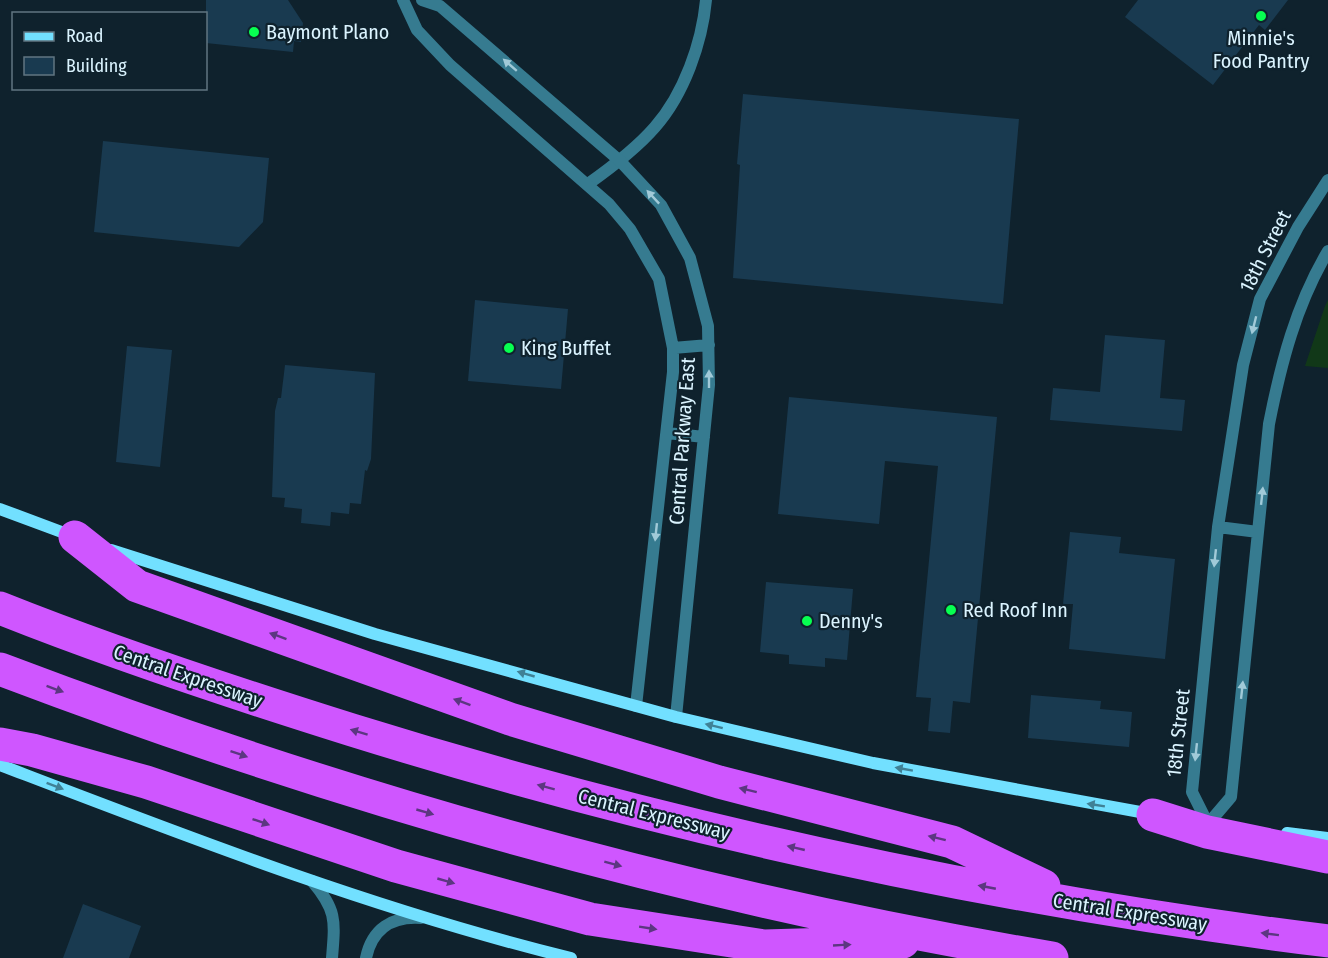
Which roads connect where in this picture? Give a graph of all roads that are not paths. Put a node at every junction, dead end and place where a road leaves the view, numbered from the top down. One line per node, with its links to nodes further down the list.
1 (403, 0): 6 (street, Central Parkway East)
2 (422, 0): 4 (street, Central Parkway East, one-way to 2)
3 (706, 0): 4 (street)
4 (620, 161): 6 (street); 8 (street, Central Parkway East, one-way to 4)
5 (1327, 183): 13 (street, 18th Street, one-way to 13)
6 (588, 184): 9 (street, Central Parkway East)
7 (1328, 251): 14 (street, one-way to 7)
8 (709, 345): 9 (street); 11 (street, Central Parkway East, one-way to 8)
9 (673, 348): 10 (street, Central Parkway East)
10 (667, 433): 11 (street); 18 (street, Central Parkway East, one-way to 18)
11 (704, 437): 19 (street, Central Parkway East)
12 (0, 509): 15 (main road)
13 (1218, 527): 14 (street); 23 (street, 18th Street, one-way to 23)
14 (1258, 532): 23 (street, one-way to 14)
15 (75, 537): 18 (main road, one-way to 15); 27 (highway, one-way to 15)
16 (0, 608): 27 (highway, Central Expressway, one-way to 16)
17 (0, 669): 29 (highway, one-way to 29)
18 (636, 706): 19 (main road)
19 (676, 717): 22 (main road, one-way to 19)
20 (0, 744): 29 (highway, one-way to 29)
21 (0, 765): 26 (main road, one-way to 26)
22 (1154, 814): 23 (main road); 25 (highway)
23 (1208, 824): 24 (main road)
24 (1328, 838)
25 (1328, 857)
26 (312, 881): 28 (main road); 31 (street)
27 (1086, 906): 30 (highway, Central Expressway, one-way to 27)
28 (426, 918): 32 (street); 33 (main road)
29 (953, 940): 34 (highway)
30 (1328, 941)
31 (332, 958)
32 (366, 958)
33 (571, 958)
34 (1052, 958)

